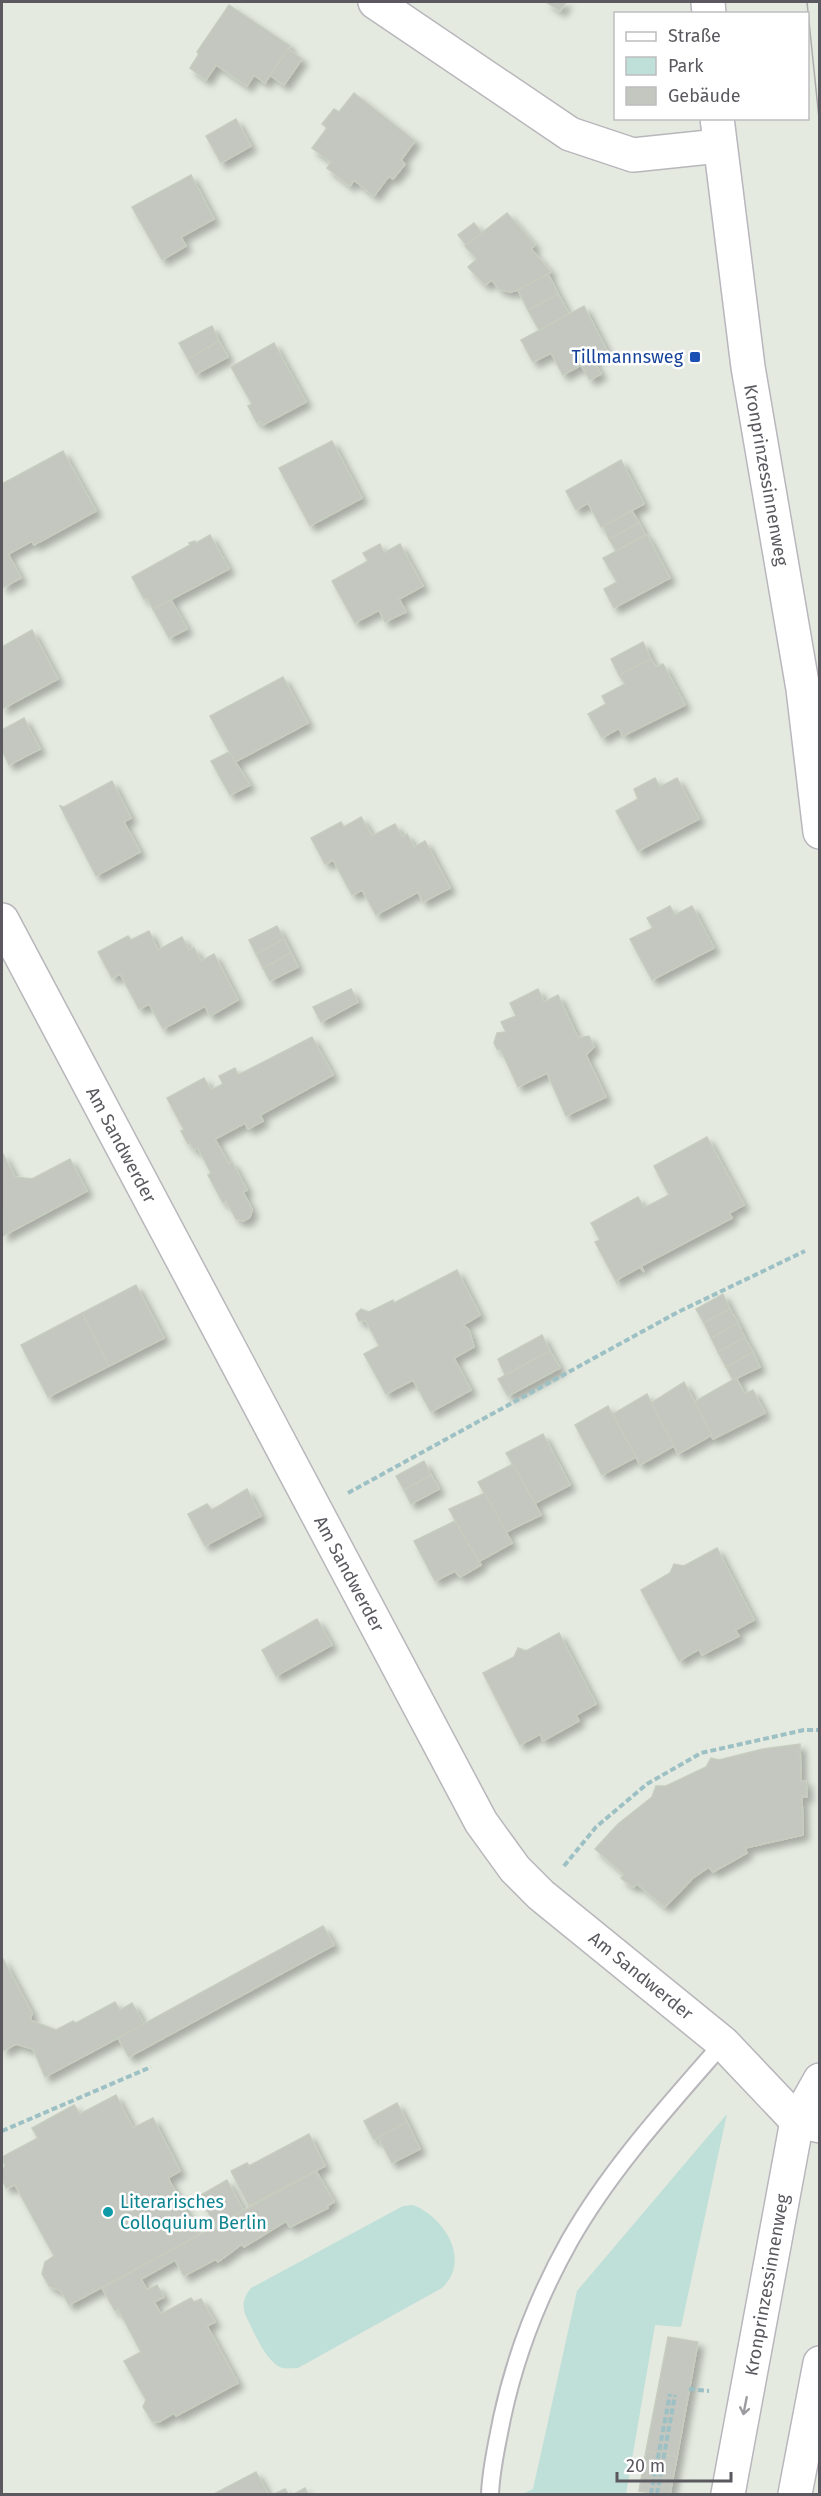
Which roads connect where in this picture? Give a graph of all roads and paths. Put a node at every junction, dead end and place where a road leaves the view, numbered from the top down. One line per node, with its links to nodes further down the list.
1 (375, 2): 2 (street)
2 (718, 132): 3 (street, Kronprinzessinnenweg)
3 (819, 832)
4 (2, 920): 6 (street, Am Sandwerder)
5 (805, 1251): 6 (path)
6 (315, 1511): 8 (street, Am Sandwerder)
7 (819, 1730): 8 (path)
8 (541, 1895): 9 (street, Am Sandwerder)
9 (723, 2043): 12 (street, Am Sandwerder); 15 (lane)
10 (151, 2067): 13 (path)
11 (819, 2080): 12 (street, Kronprinzessinnenweg)
12 (808, 2124): 18 (street, Kronprinzessinnenweg, one-way to 18)
13 (2, 2132)
14 (819, 2363): 19 (street)
15 (490, 2494)
16 (651, 2494): 17 (path)
17 (657, 2494)
18 (728, 2494)
19 (795, 2494)

